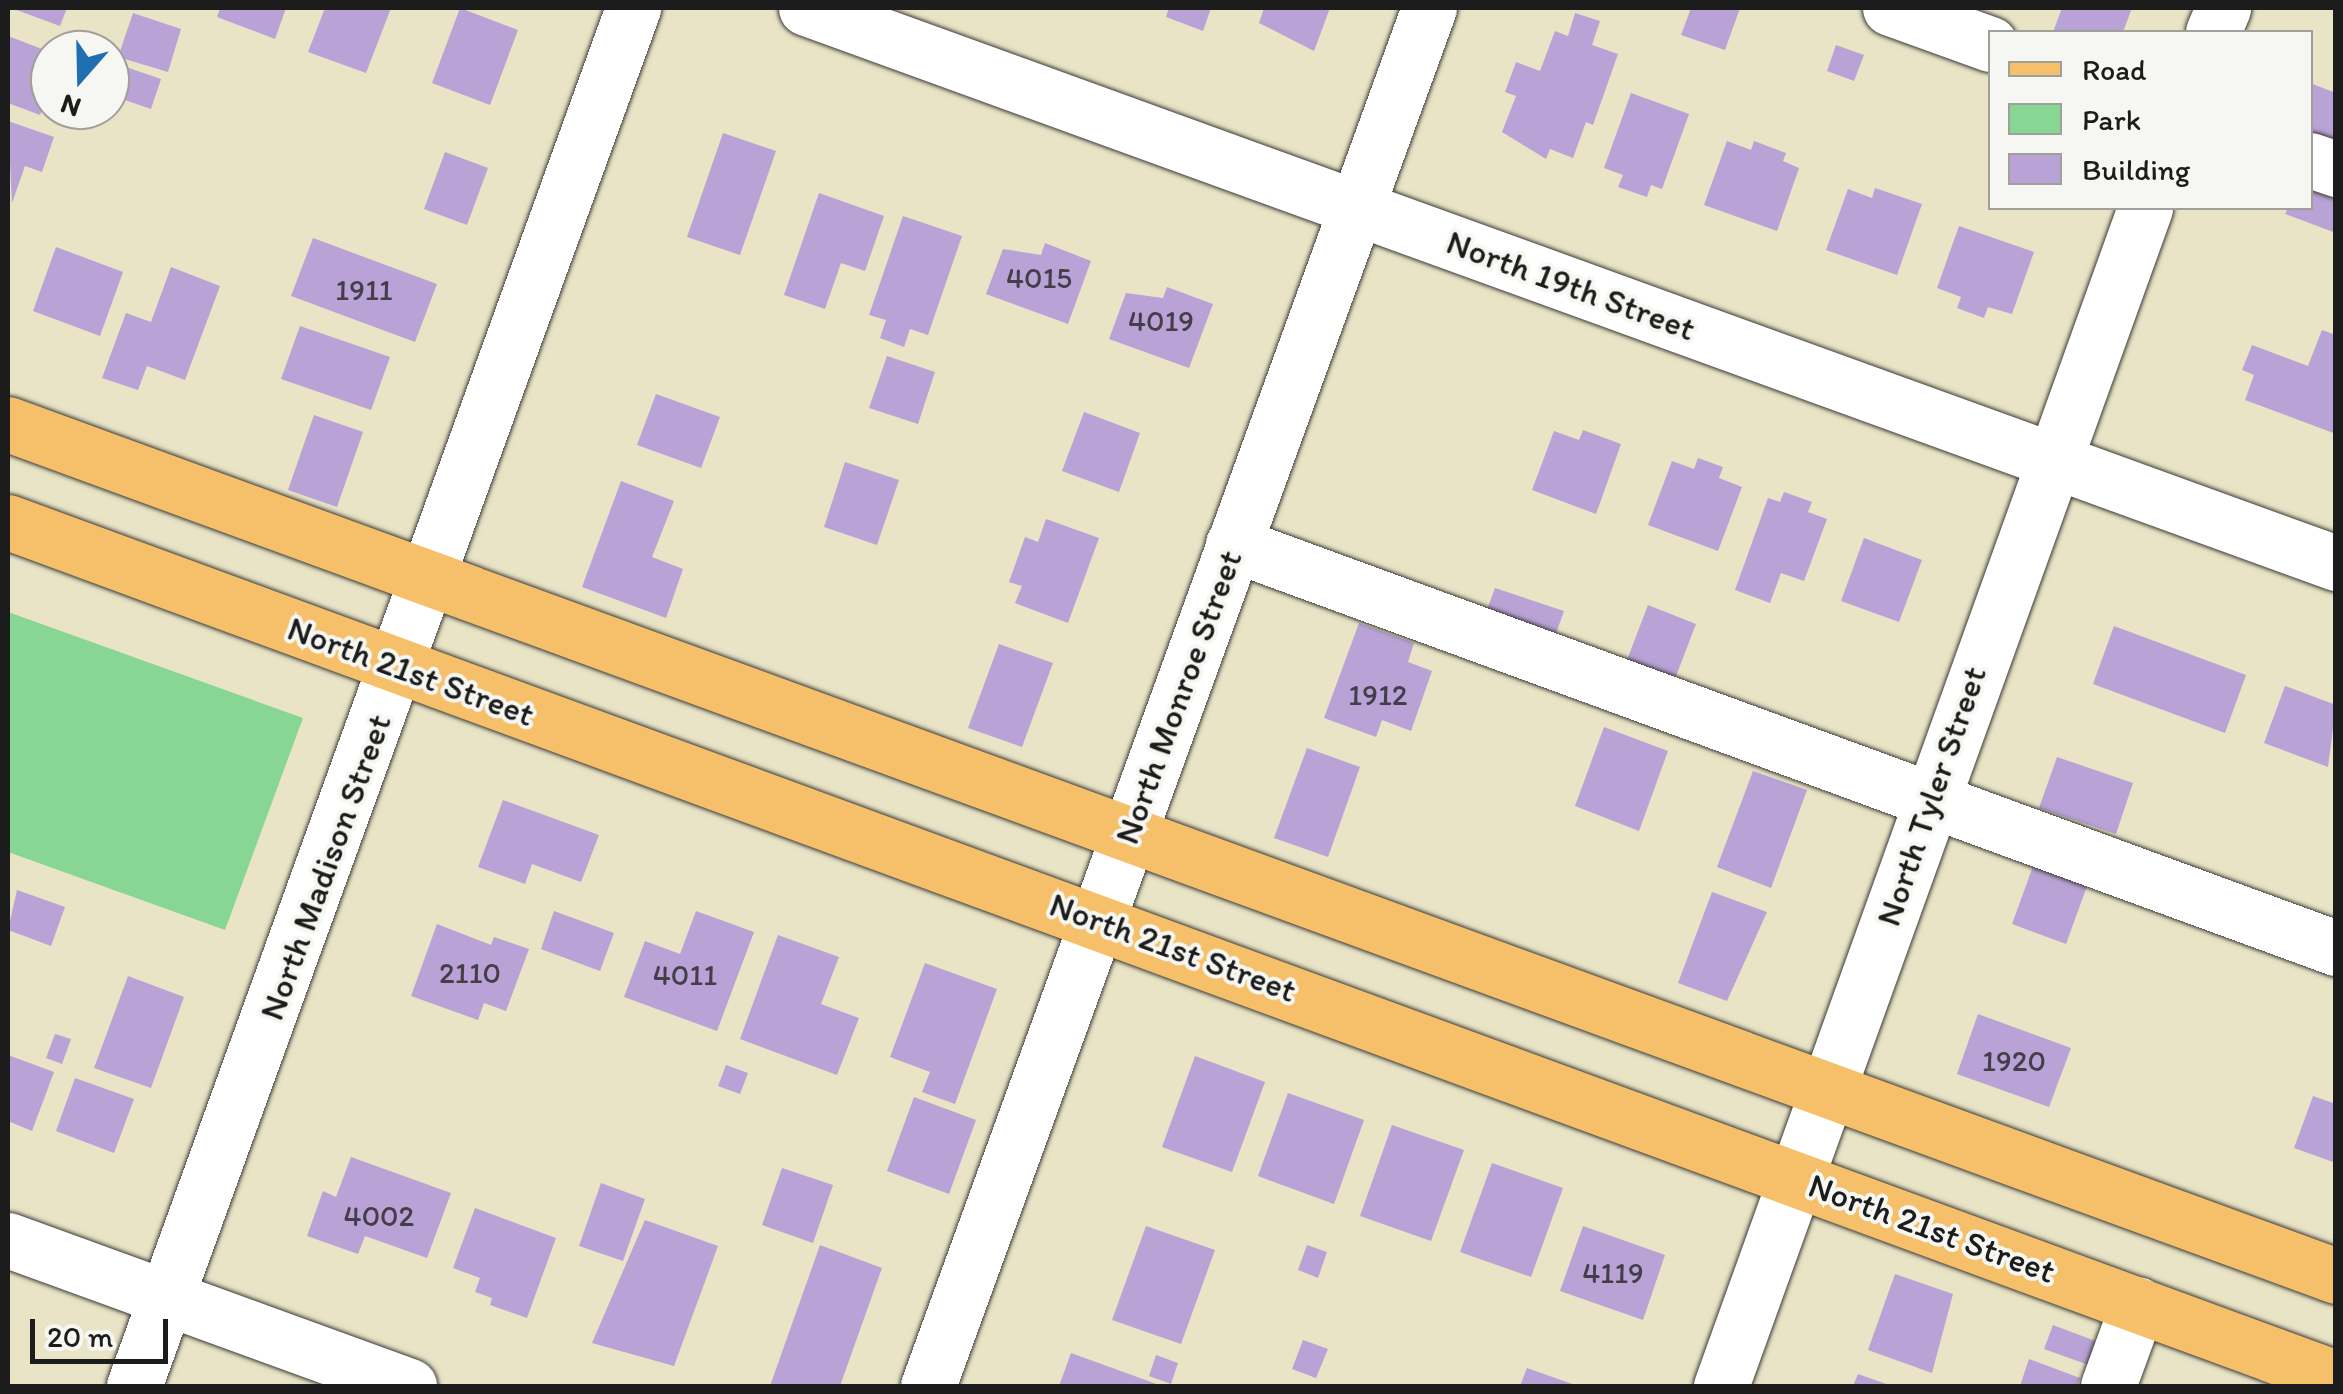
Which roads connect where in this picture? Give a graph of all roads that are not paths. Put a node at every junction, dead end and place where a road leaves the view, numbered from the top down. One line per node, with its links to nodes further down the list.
1 (633, 8): 13 (street, North Madison Street)
2 (806, 8): 6 (street, North 19th Street)
3 (1429, 8): 6 (street, North Monroe Street)
4 (1890, 8): 5 (street)
5 (1988, 43)
6 (1356, 209): 9 (street, North 19th Street); 11 (street, North Monroe Street)
7 (2144, 210): 9 (street, North Tyler Street)
8 (8, 424): 13 (main road)
9 (2052, 456): 12 (street, North 19th Street); 15 (street, North Tyler Street)
10 (8, 522): 14 (main road, North 21st Street)
11 (1234, 544): 15 (street); 16 (street, North Monroe Street)
12 (2336, 563)
13 (428, 583): 14 (street, North Madison Street); 16 (main road)
14 (399, 667): 17 (main road, North 21st Street); 23 (street, North Madison Street)
15 (1928, 801): 18 (street); 19 (street, North Tyler Street)
16 (1128, 836): 17 (street, North Monroe Street); 19 (main road)
17 (1098, 919): 20 (main road, North 21st Street); 28 (street, North Monroe Street)
18 (2336, 948)
19 (1828, 1090): 20 (street, North Tyler Street); 22 (main road)
20 (1796, 1178): 24 (main road, North 21st Street); 29 (street, North Tyler Street)
21 (8, 1240): 23 (street)
22 (2336, 1276)
23 (167, 1298): 26 (street, North Madison Street); 27 (street)
24 (2138, 1304): 25 (main road, North 21st Street); 30 (street)
25 (2336, 1378)
26 (134, 1386)
27 (409, 1386)
28 (928, 1386)
29 (1721, 1386)
30 (2108, 1386)

